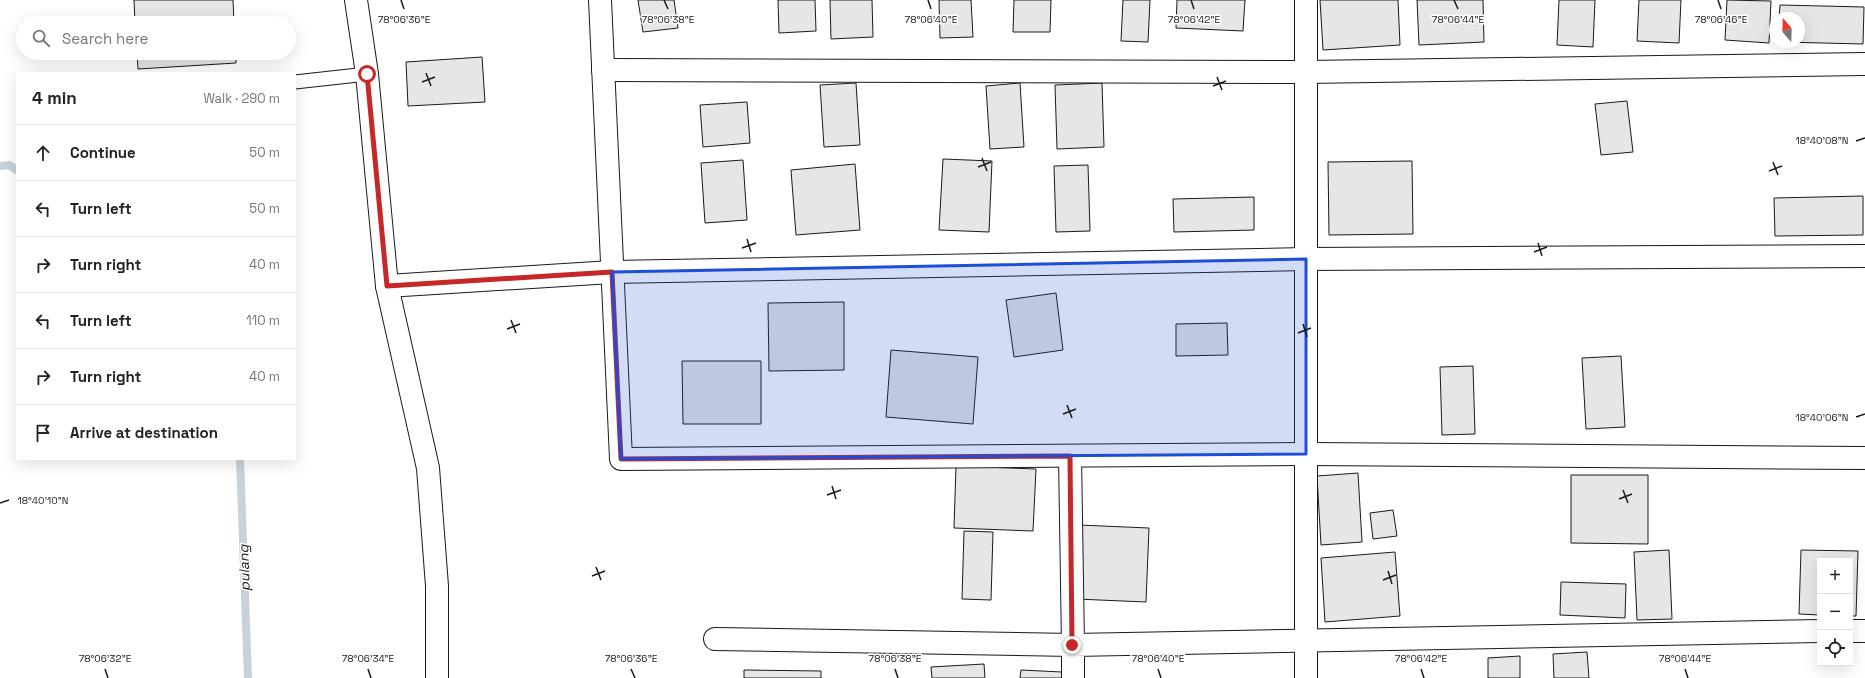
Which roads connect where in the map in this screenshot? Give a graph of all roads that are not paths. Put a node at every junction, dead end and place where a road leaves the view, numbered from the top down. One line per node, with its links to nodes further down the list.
1 (356, 0): 7 (street)
2 (600, 0): 5 (street)
3 (1306, 0): 6 (street)
4 (1865, 64): 6 (street)
5 (603, 70): 6 (street); 11 (street)
6 (1306, 72): 10 (street)
7 (367, 74): 8 (lane); 12 (street)
8 (296, 82)
9 (1865, 256): 10 (street)
10 (1306, 259): 11 (street); 13 (street)
11 (612, 272): 12 (street); 14 (street)
12 (387, 286): 22 (street)
13 (1306, 454): 14 (street); 15 (street); 20 (street)
14 (1070, 456): 21 (street)
15 (1865, 458)
16 (1817, 631): 20 (street)
17 (1853, 631): 18 (street)
18 (1865, 631)
19 (715, 639): 21 (street)
20 (1306, 640): 21 (street); 24 (street)
21 (1072, 645): 23 (street)
22 (437, 678)
23 (1073, 678)
24 (1306, 678)

